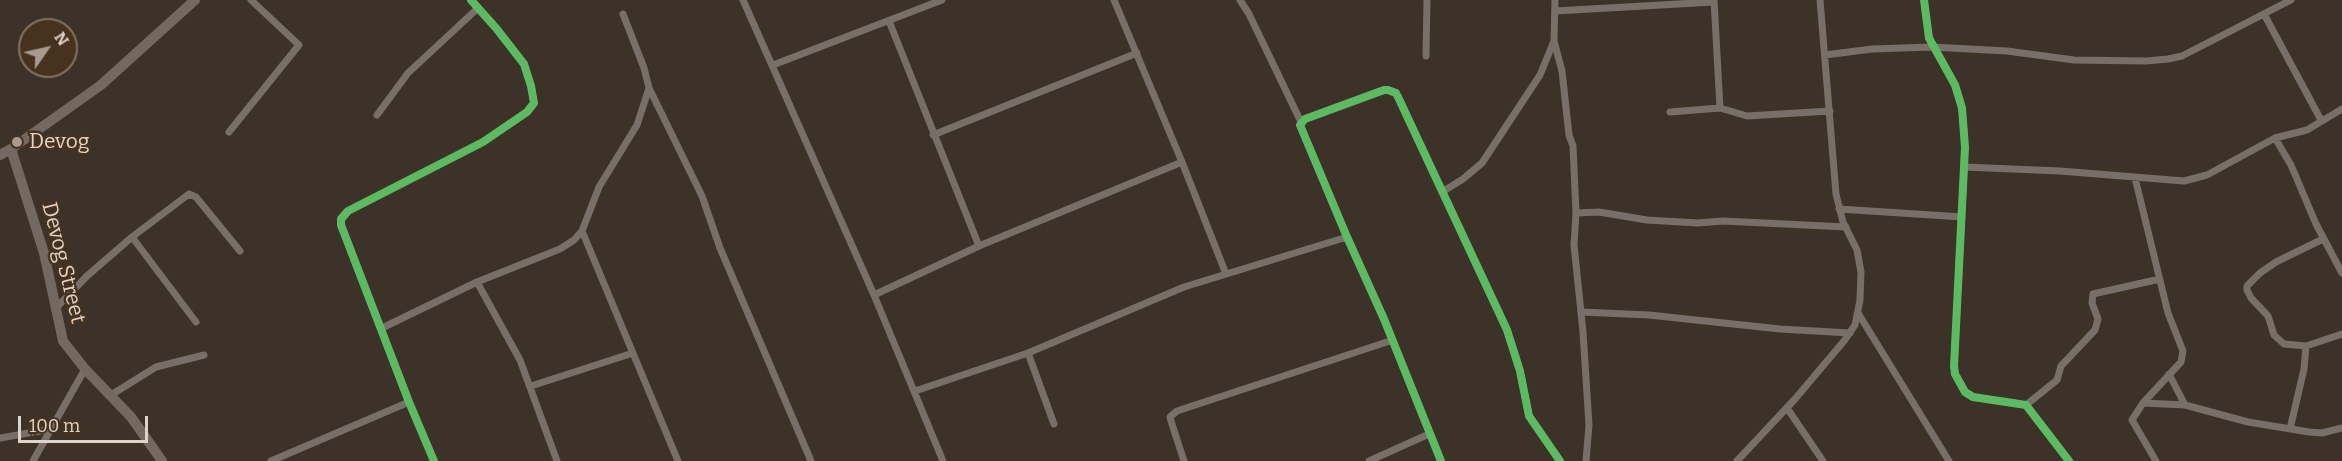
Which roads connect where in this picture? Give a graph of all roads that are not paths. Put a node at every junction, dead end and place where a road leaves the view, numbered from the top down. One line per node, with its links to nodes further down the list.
1 (195, 0): 36 (street)
2 (251, 0): 33 (street)
3 (471, 0): 14 (street)
4 (743, 0): 24 (street)
5 (942, 0): 18 (street)
6 (1114, 0): 21 (street)
7 (1240, 0): 32 (street)
8 (1427, 0): 23 (street)
9 (1555, 0): 15 (street)
10 (1821, 0): 22 (street)
11 (1924, 0): 20 (street)
12 (2291, 0): 17 (street)
13 (1714, 1): 15 (street); 26 (street)
14 (478, 8): 30 (street); 61 (street)
15 (1555, 11): 19 (street)
16 (623, 14): 25 (street)
17 (2264, 14): 20 (street); 31 (street)
18 (890, 21): 24 (street); 34 (street)
19 (1554, 40): 41 (street); 43 (street)
20 (1932, 46): 22 (street); 39 (street)
21 (1137, 53): 34 (street); 38 (street)
22 (1825, 55): 29 (street)
23 (1426, 56)
24 (773, 65): 56 (street)
25 (649, 88): 46 (street); 91 (street)
26 (1720, 108): 28 (street); 29 (street)
27 (2342, 109): 31 (street)
28 (1670, 111)
29 (1830, 111): 42 (street)
30 (378, 115)
31 (2320, 120): 35 (street)
32 (1301, 122): 41 (street); 48 (street)
33 (229, 132)
34 (933, 135): 50 (street)
35 (2275, 138): 40 (street); 49 (street)
36 (11, 149): 37 (street); 57 (street, Devog Street)
37 (0, 155)
38 (1182, 162): 50 (street); 53 (street)
39 (1964, 166): 40 (street); 44 (street)
40 (2135, 178): 54 (street)
41 (1442, 192): 96 (street)
42 (1839, 209): 44 (street); 45 (street)
43 (1576, 213): 45 (street); 58 (street)
44 (1962, 216): 76 (street)
45 (1846, 227): 59 (street)
46 (582, 231): 55 (street); 66 (street)
47 (132, 237): 51 (street); 57 (street); 60 (street)
48 (1347, 237): 53 (street); 64 (street)
49 (2324, 239): 52 (street); 65 (street)
50 (979, 246): 56 (street)
51 (240, 251)
52 (2342, 273)
53 (1226, 274): 67 (street)
54 (2160, 279): 70 (street); 76 (street)
55 (477, 282): 61 (street); 71 (street)
56 (874, 295): 72 (street)
57 (56, 308): 69 (street, Devog Street)
58 (1581, 312): 62 (street); 97 (street)
59 (1858, 313): 62 (street); 100 (street)
60 (196, 322)
61 (382, 328): 74 (street)
62 (1850, 333): 78 (street)
63 (2342, 334): 65 (street)
64 (1393, 340): 83 (street); 93 (street)
65 (2306, 346): 82 (street)
66 (633, 353): 71 (street); 90 (street)
67 (1028, 353): 72 (street); 79 (street)
68 (204, 356): 73 (street)
69 (85, 369): 73 (street, Devog Street); 81 (street)
70 (2169, 374): 75 (street); 77 (street)
71 (531, 386): 89 (street)
72 (915, 391): 92 (street)
73 (111, 395): 86 (street, Devog Street)
74 (409, 402): 87 (street); 88 (street)
75 (2143, 403): 77 (street); 102 (street)
76 (2026, 405): 101 (street)
77 (2185, 405): 82 (street)
78 (1787, 408): 98 (street); 99 (street)
79 (1054, 424)
80 (2342, 428): 82 (street)
81 (51, 429): 84 (street); 85 (street)
82 (2290, 429)
83 (1429, 434): 94 (street); 95 (street)
84 (0, 438)
85 (33, 461)
86 (162, 461)
87 (271, 461)
88 (434, 461)
89 (557, 461)
90 (678, 461)
91 (810, 461)
92 (944, 461)
93 (1184, 461)
94 (1369, 461)
95 (1441, 461)
96 (1560, 461)
97 (1586, 461)
98 (1737, 461)
99 (1823, 461)
100 (1949, 461)
101 (2069, 461)
102 (2156, 461)

